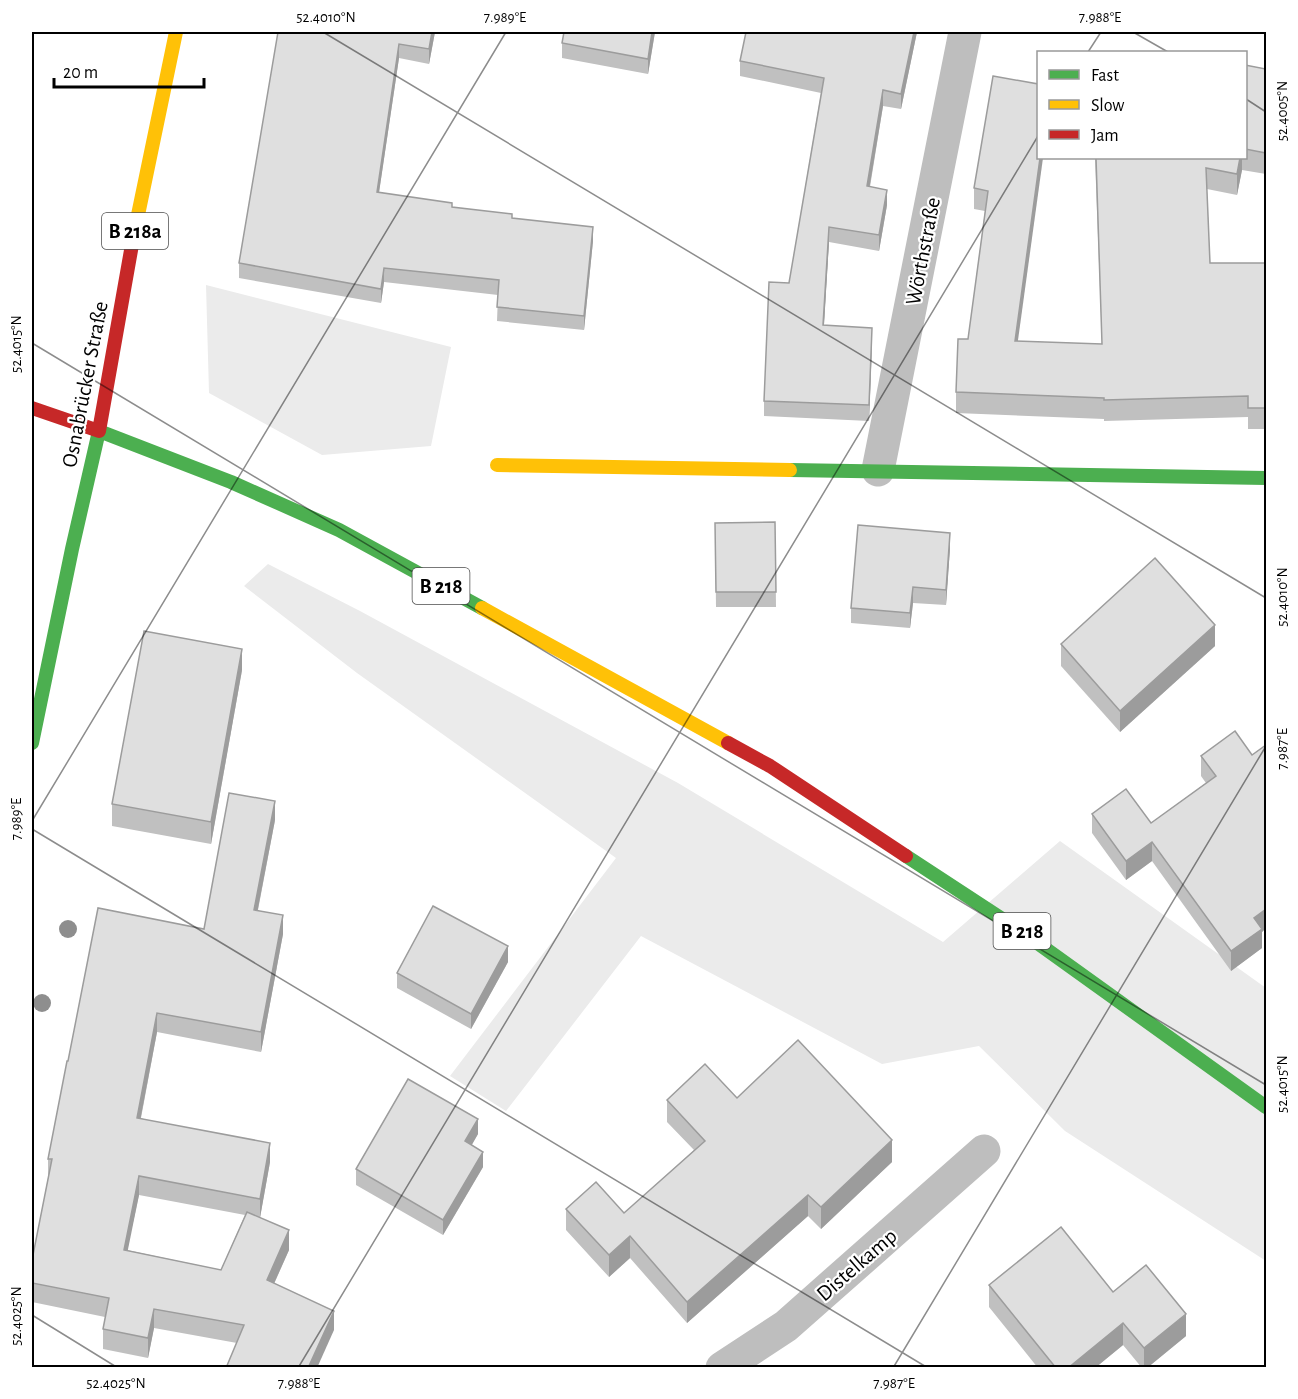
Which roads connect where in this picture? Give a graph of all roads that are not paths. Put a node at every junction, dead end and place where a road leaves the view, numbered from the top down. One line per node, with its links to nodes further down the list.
1 (176, 32): 4 (main road, Osnabrücker Straße / B 218a)
2 (965, 32): 6 (street, Wörthstraße)
3 (32, 408): 4 (main road, B 218)
4 (99, 431): 8 (main road, Osnabrücker Straße); 9 (main road, B 218)
5 (497, 465): 6 (main road)
6 (878, 470): 7 (main road)
7 (1266, 478)
8 (32, 743)
9 (1266, 1107)
10 (984, 1151): 11 (street, Distelkamp)
11 (722, 1368)

